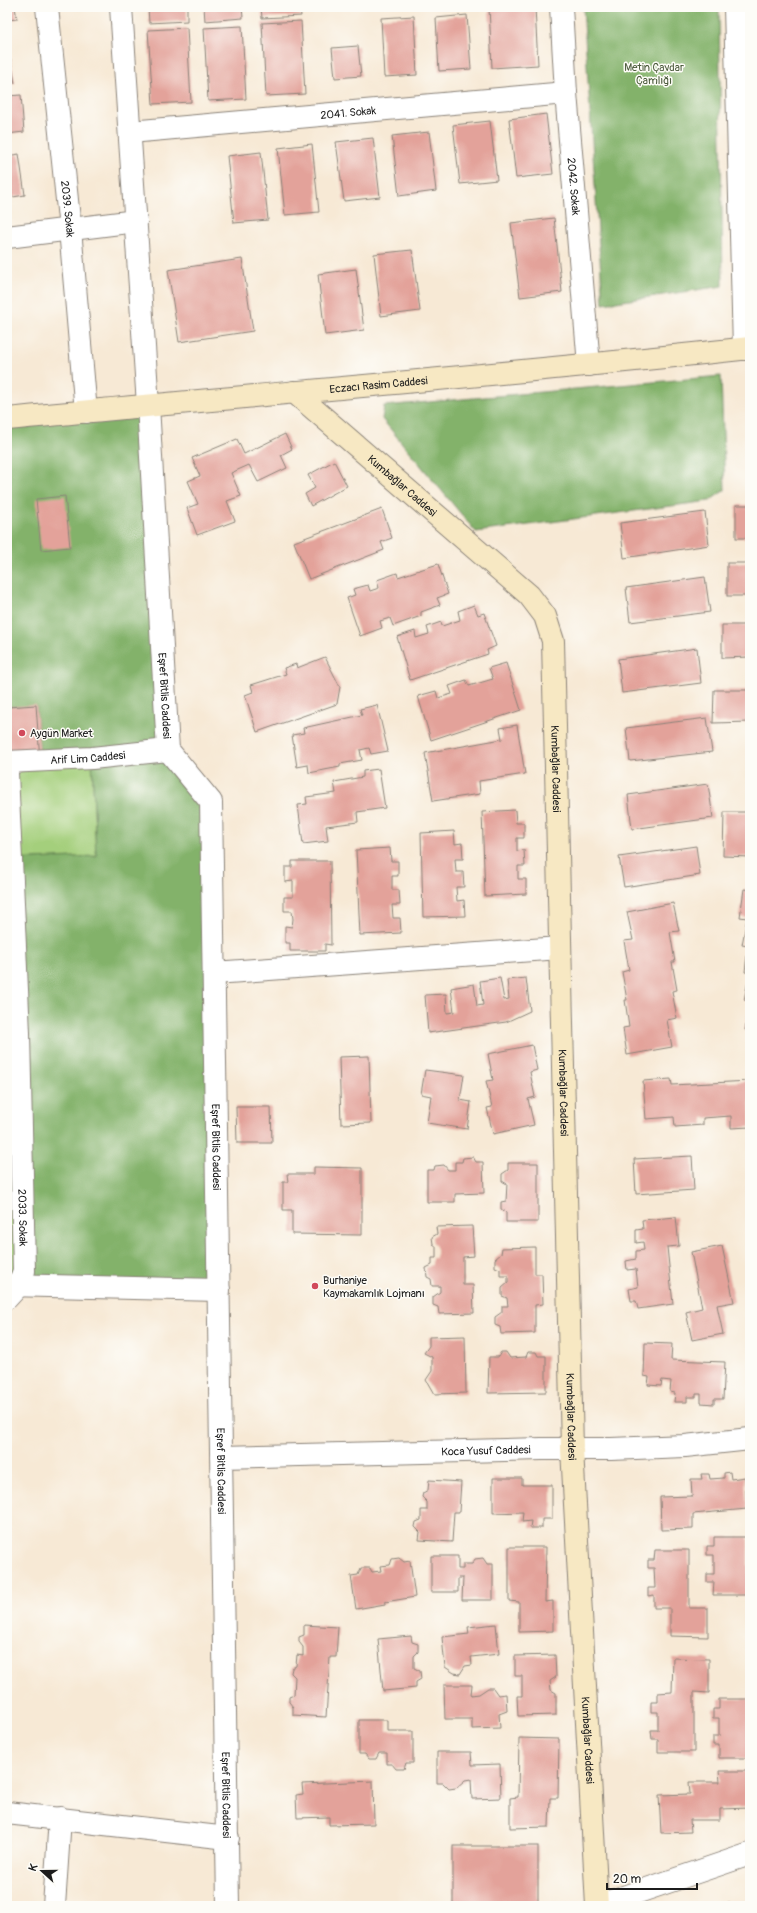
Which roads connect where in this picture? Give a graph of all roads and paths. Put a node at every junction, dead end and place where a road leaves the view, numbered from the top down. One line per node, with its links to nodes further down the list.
1 (48, 7): 8 (street, 2039. Sokak)
2 (121, 7): 6 (street, Eşref Bitlis Caddesi)
3 (561, 7): 5 (street, 2042. Sokak)
4 (740, 17): 10 (street)
5 (566, 94): 6 (street, 2041. Sokak); 11 (street, 2042. Sokak)
6 (130, 132): 7 (street, Eşref Bitlis Caddesi)
7 (136, 221): 8 (street); 13 (street, Eşref Bitlis Caddesi)
8 (70, 229): 9 (street); 14 (street, 2039. Sokak)
9 (7, 237)
10 (747, 348): 11 (main road, Eczacı Rasim Caddesi)
11 (589, 365): 12 (main road, Eczacı Rasim Caddesi)
12 (294, 392): 13 (main road, Eczacı Rasim Caddesi); 19 (main road, Kumbağlar Caddesi)
13 (148, 405): 14 (main road, Eczacı Rasim Caddesi); 16 (street, Eşref Bitlis Caddesi)
14 (86, 412): 15 (main road, Eczacı Rasim Caddesi)
15 (7, 419)
16 (168, 750): 17 (street, Arif Lim Caddesi); 20 (street, Eşref Bitlis Caddesi)
17 (7, 762)
18 (7, 773): 21 (street, 2033. Sokak)
19 (560, 948): 20 (street); 25 (main road, Kumbağlar Caddesi)
20 (214, 973): 23 (street, Eşref Bitlis Caddesi)
21 (13, 1034): 22 (street, 2033. Sokak)
22 (11, 1290): 23 (street)
23 (219, 1290): 26 (street, Eşref Bitlis Caddesi)
24 (750, 1439): 25 (street, Koca Yusuf Caddesi)
25 (572, 1449): 26 (street, Koca Yusuf Caddesi); 33 (main road, Kumbağlar Caddesi)
26 (222, 1457): 29 (street, Eşref Bitlis Caddesi)
27 (7, 1812): 28 (street)
28 (60, 1818): 29 (street); 31 (street)
29 (228, 1838): 32 (street, Eşref Bitlis Caddesi)
30 (750, 1854): 33 (street)
31 (54, 1906)
32 (228, 1906)
33 (597, 1906)

